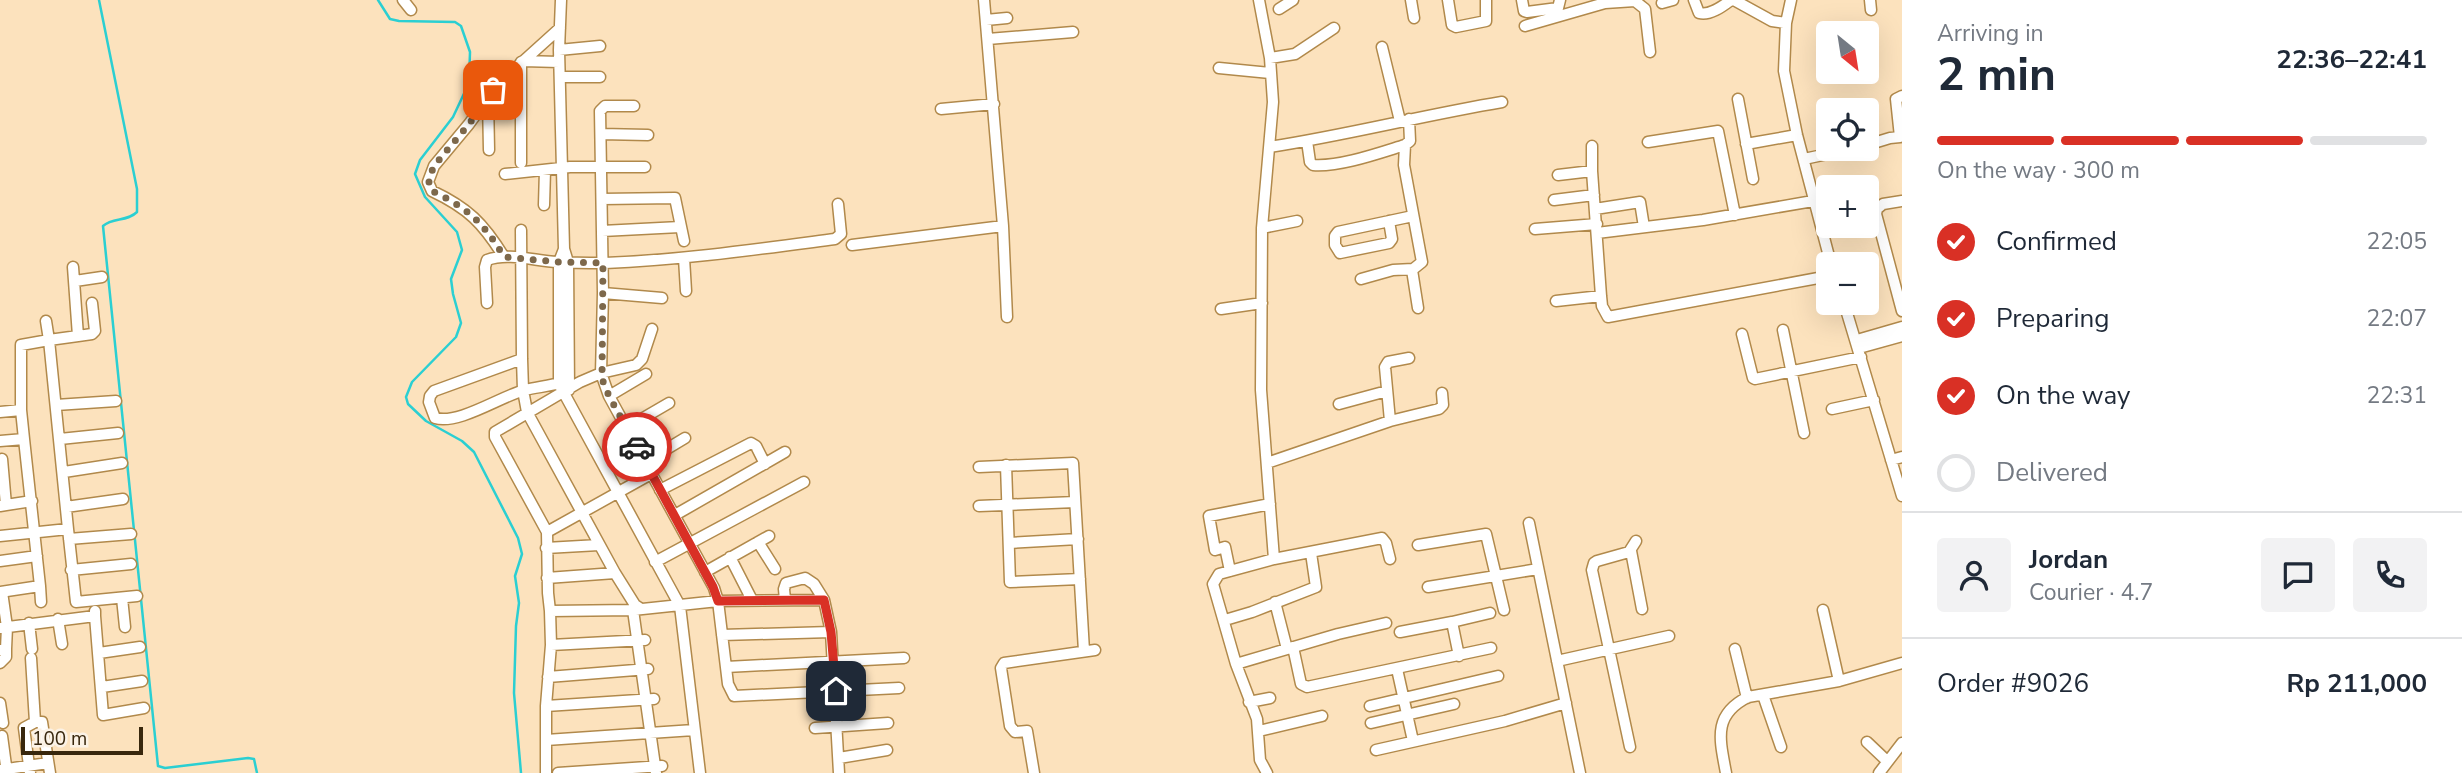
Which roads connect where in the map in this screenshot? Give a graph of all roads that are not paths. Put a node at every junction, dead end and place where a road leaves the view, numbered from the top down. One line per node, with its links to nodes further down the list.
1 (403, 0): 15 (street)
2 (984, 0): 19 (street)
3 (1259, 0): 30 (street)
4 (1293, 0): 16 (street)
5 (1411, 0): 18 (street)
6 (1448, 0): 7 (street)
7 (1486, 0)
8 (1522, 0): 9 (street)
9 (1560, 0)
10 (1694, 0): 11 (street)
11 (1733, 0): 20 (street)
12 (1791, 0): 20 (street)
13 (1604, 1): 21 (street); 28 (street)
14 (558, 2): 22 (street)
15 (411, 9)
16 (1279, 9)
17 (1007, 18): 19 (street)
18 (1414, 18)
19 (986, 20): 25 (street)
20 (1786, 23): 46 (street)
21 (1525, 26)
22 (560, 28): 29 (street); 31 (street)
23 (1335, 28): 30 (street)
24 (1073, 32): 25 (street)
25 (988, 39): 40 (street)
26 (600, 46): 29 (street)
27 (1382, 47): 43 (street)
28 (1650, 52)
29 (559, 56): 31 (street); 34 (street)
30 (1270, 58): 33 (street)
31 (522, 61): 37 (street); 58 (street)
32 (1219, 68): 33 (street)
33 (1270, 73): 54 (street)
34 (560, 77): 35 (street); 61 (street)
35 (600, 77)
36 (1902, 96): 47 (street)
37 (488, 99): 55 (street); 90 (street)
38 (1738, 99): 51 (street)
39 (1502, 102): 43 (street)
40 (994, 104): 42 (street); 79 (street)
41 (634, 106): 44 (street)
42 (942, 109)
43 (1404, 120): 48 (street); 52 (street)
44 (601, 134): 45 (street); 59 (street)
45 (648, 135)
46 (1797, 135): 51 (street); 57 (street)
47 (1901, 137): 49 (street)
48 (1307, 141): 52 (street); 54 (street)
49 (1879, 141)
50 (1648, 142): 75 (street)
51 (1746, 144): 66 (street)
52 (1405, 145): 76 (street)
53 (1592, 146): 63 (street)
54 (1269, 147): 82 (street)
55 (489, 150)
56 (1816, 156): 57 (street)
57 (1804, 159): 70 (street)
58 (521, 163)
59 (602, 166): 60 (street); 61 (street); 68 (street)
60 (645, 167)
61 (562, 168): 62 (street); 93 (street)
62 (545, 170): 64 (street); 73 (street)
63 (1592, 172): 65 (street); 67 (street)
64 (505, 174)
65 (1558, 175)
66 (1753, 179)
67 (1594, 195): 69 (street); 74 (street)
68 (602, 199): 80 (street); 86 (street)
69 (1553, 200)
70 (1813, 201): 75 (street); 89 (street)
71 (1902, 201): 111 (street)
72 (838, 204): 91 (street)
73 (544, 205)
74 (1595, 209): 81 (street); 84 (street)
75 (1735, 215): 81 (street)
76 (1413, 216): 78 (street); 96 (street)
77 (1297, 221): 82 (street)
78 (1389, 221): 78 (street)
79 (1003, 226): 88 (street); 113 (street)
80 (680, 227): 86 (street); 87 (street)
81 (1644, 227): 84 (street)
82 (1262, 228): 108 (street)
83 (1535, 229): 84 (street)
84 (1597, 229): 103 (street)
85 (522, 230): 92 (street)
86 (602, 231): 94 (street)
87 (684, 241)
88 (852, 245)
89 (1828, 252)
90 (504, 257): 92 (street); 107 (street)
91 (684, 258): 94 (street); 101 (street)
92 (522, 259): 93 (street); 124 (street)
93 (564, 262): 94 (street); 128 (street)
94 (603, 263): 102 (street)
95 (73, 267): 100 (street)
96 (1413, 269): 98 (street); 109 (street)
97 (102, 277): 100 (street)
98 (1361, 279)
99 (1816, 279): 103 (street)
100 (75, 281): 120 (street)
101 (686, 291)
102 (603, 293): 104 (street); 126 (street)
103 (1601, 296): 105 (street)
104 (662, 298)
105 (1556, 301)
106 (92, 303): 120 (street)
107 (487, 303)
108 (1262, 303): 110 (street); 155 (street)
109 (1418, 308)
110 (1221, 309)
111 (1902, 311)
112 (1848, 315): 122 (street)
113 (1007, 317)
114 (46, 321): 121 (street)
115 (1902, 327): 122 (street)
116 (652, 329): 126 (street)
117 (1783, 330): 125 (street)
118 (1742, 334): 125 (street)
119 (1902, 335): 122 (street)
120 (78, 336): 121 (street)
121 (49, 340): 137 (street); 139 (street)
122 (1859, 348): 125 (street); 133 (street)
123 (1409, 358): 130 (street)
124 (522, 359): 129 (street); 129 (street)
125 (1793, 371): 145 (street)
126 (601, 373): 128 (street); 132 (street)
127 (646, 374): 132 (street)
128 (565, 388): 129 (street); 141 (street); 163 (street)
129 (523, 390): 141 (street)
130 (1387, 391): 136 (street); 142 (street)
131 (1442, 393): 142 (street)
132 (609, 396): 143 (street)
133 (1874, 400): 138 (street); 152 (street)
134 (116, 401): 137 (street)
135 (670, 403): 143 (street)
136 (1339, 404)
137 (56, 405): 148 (street)
138 (1832, 409)
139 (21, 410): 140 (street); 147 (street)
140 (0, 412)
141 (527, 412): 173 (street); 177 (street)
142 (1390, 421): 155 (street)
143 (626, 428): 153 (street)
144 (118, 433): 148 (street)
145 (1804, 433)
146 (685, 438): 153 (street)
147 (24, 439): 149 (street); 166 (street)
148 (60, 439): 159 (street)
149 (0, 441)
150 (785, 452): 156 (street)
151 (2, 459): 169 (street)
152 (1897, 459): 164 (street)
153 (645, 462): 160 (street)
154 (122, 463): 159 (street)
155 (1268, 463): 168 (street)
156 (765, 464): 162 (street); 174 (street)
157 (1006, 466): 158 (street); 167 (street); 170 (street)
158 (979, 467)
159 (64, 472): 172 (street)
160 (652, 474): 162 (street); 163 (street)
161 (804, 482): 184 (street)
162 (660, 490): 174 (street)
163 (617, 493): 173 (street); 195 (street)
164 (1902, 496)
165 (123, 499): 172 (street)
166 (32, 501): 169 (street); 176 (street)
167 (1075, 502): 170 (street); 182 (street)
168 (1270, 504): 192 (street); 200 (street)
169 (3, 505)
170 (1007, 505): 171 (street); 185 (street)
171 (978, 506)
172 (65, 507): 178 (street)
173 (580, 513): 177 (street); 186 (street)
174 (675, 515): 184 (street)
175 (1528, 523): 198 (street)
176 (36, 532): 178 (street); 180 (street); 190 (street)
177 (547, 532): 188 (street)
178 (68, 534): 179 (street); 199 (street)
179 (131, 534)
180 (0, 536)
181 (769, 536): 183 (street)
182 (1077, 539): 185 (street); 205 (street)
183 (758, 542): 191 (street); 197 (street)
184 (689, 543): 195 (street); 201 (street)
185 (1009, 543): 205 (street)
186 (598, 545): 188 (street); 202 (street)
187 (1418, 545): 203 (street)
188 (546, 548): 204 (street)
189 (1311, 553): 192 (street); 193 (street); 217 (street)
190 (37, 556): 194 (street); 206 (street)
191 (730, 557): 201 (street); 211 (street)
192 (1274, 559): 200 (street)
193 (1390, 559)
194 (0, 561)
195 (655, 562): 218 (street)
196 (131, 564): 199 (street)
197 (775, 569)
198 (1538, 569): 203 (street); 252 (street)
199 (71, 570): 214 (street)
200 (1230, 571): 227 (street)
201 (705, 572): 215 (street)
202 (615, 573): 204 (street); 219 (street)
203 (1496, 575): 207 (street); 221 (street)
204 (547, 578): 223 (street)
205 (1080, 579): 247 (street)
206 (40, 586): 208 (street); 216 (street)
207 (1428, 587)
208 (1, 592): 231 (street)
209 (137, 596): 210 (street)
210 (122, 598): 214 (street); 232 (street)
211 (752, 600): 212 (street); 215 (street)
212 (785, 600): 213 (street); 213 (street)
213 (824, 600): 233 (street)
214 (94, 601): 225 (street)
215 (718, 601): 218 (street); 235 (street)
216 (41, 602)
217 (1275, 602): 227 (street); 241 (street)
218 (680, 606): 219 (street); 286 (street)
219 (636, 608): 223 (street); 237 (street)
220 (1642, 609): 243 (street)
221 (1504, 610)
222 (1823, 610): 262 (street)
223 (550, 611): 239 (street)
224 (1490, 613): 228 (street)
225 (95, 616): 226 (street); 248 (street)
226 (58, 619): 229 (street); 238 (street)
227 (1225, 620): 255 (street)
228 (1452, 622): 234 (street); 249 (street)
229 (29, 623): 231 (street); 280 (street)
230 (1386, 623): 241 (street)
231 (4, 627): 245 (street)
232 (125, 627)
233 (831, 632): 235 (street); 251 (street)
234 (1399, 632)
235 (722, 635): 256 (street)
236 (1669, 636): 243 (street)
237 (642, 640): 239 (street); 257 (street)
238 (62, 643)
239 (551, 645): 260 (street)
240 (140, 647): 248 (street)
241 (1290, 648): 255 (street); 258 (street)
242 (1491, 648): 249 (street)
243 (1609, 649): 252 (street); 294 (street)
244 (1735, 649): 268 (street)
245 (3, 650): 253 (street)
246 (1095, 650): 247 (street)
247 (1084, 651): 308 (street)
248 (99, 653): 263 (street)
249 (1459, 656): 258 (street)
250 (904, 659): 251 (street)
251 (834, 661): 256 (street); 265 (street)
252 (1557, 662): 272 (street)
253 (0, 663)
254 (1902, 663): 262 (street)
255 (1236, 664): 271 (street)
256 (726, 667): 265 (street)
257 (645, 669): 260 (street); 269 (street)
258 (1397, 669): 270 (street)
259 (1498, 676): 270 (street)
260 (548, 677): 275 (street)
261 (142, 681): 263 (street)
262 (1839, 681): 266 (street)
263 (102, 687): 277 (street)
264 (899, 688): 265 (street)
265 (836, 691): 284 (street)
266 (1763, 695): 268 (street); 295 (street)
267 (1270, 698): 271 (street)
268 (1746, 698): 311 (street)
269 (650, 699): 275 (street); 288 (street)
270 (1404, 699): 276 (street); 278 (street)
271 (1249, 702): 287 (street)
272 (1566, 703): 291 (street); 310 (street)
273 (0, 704): 281 (street)
274 (1454, 704): 278 (street)
275 (546, 706): 290 (street)
276 (1370, 706)
277 (144, 708)
278 (1407, 715): 283 (street); 291 (street)
279 (1322, 716): 287 (street)
280 (35, 722): 300 (street); 302 (street)
281 (3, 723)
282 (888, 723): 284 (street)
283 (1371, 723)
284 (838, 726): 285 (street); 298 (street)
285 (815, 728)
286 (694, 730): 288 (street); 306 (street)
287 (1259, 731): 309 (street)
288 (651, 732): 290 (street); 301 (street)
289 (2, 736): 303 (street)
290 (546, 740): 304 (street)
291 (1413, 741): 297 (street)
292 (1867, 742): 299 (street)
293 (1902, 743): 299 (street)
294 (1630, 747)
295 (1781, 747)
296 (887, 750): 298 (street)
297 (1376, 750)
298 (839, 758): 307 (street)
299 (1887, 761): 312 (street)
300 (49, 768): 302 (street)
301 (658, 768): 305 (street)
302 (30, 770): 303 (street)
303 (4, 771)
304 (546, 773)
305 (558, 773)
306 (700, 773)
307 (839, 773)
308 (1034, 773)
309 (1267, 773)
310 (1580, 773)
311 (1726, 773)
312 (1879, 773)

